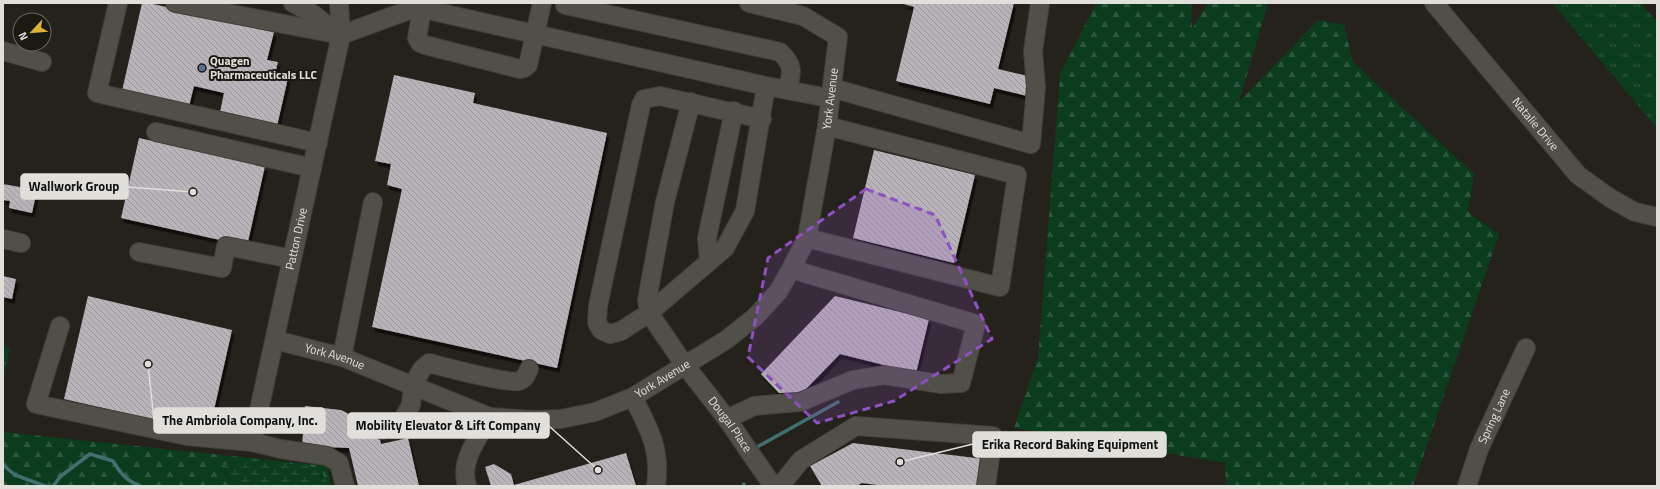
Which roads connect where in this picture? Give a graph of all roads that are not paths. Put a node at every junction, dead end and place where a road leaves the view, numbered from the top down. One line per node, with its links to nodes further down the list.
1 (118, 3): 23 (street)
2 (175, 3): 12 (street)
3 (293, 3): 12 (street)
4 (339, 3): 12 (street, Patton Drive)
5 (542, 3): 11 (street)
6 (749, 3): 17 (street, York Avenue)
7 (1040, 3): 17 (street)
8 (1434, 3): 26 (street, Natalie Drive)
9 (566, 5): 16 (street)
10 (423, 6): 11 (street); 11 (street); 12 (street)
11 (535, 34): 15 (street)
12 (341, 35): 23 (street, Patton Drive)
13 (3, 52): 14 (street)
14 (42, 62)
15 (766, 86): 16 (street); 20 (street)
16 (788, 89): 17 (street)
17 (831, 93): 21 (street, York Avenue)
18 (691, 102): 19 (street); 34 (street); 34 (street)
19 (734, 111): 20 (street); 32 (street)
20 (762, 118): 32 (street)
21 (827, 126): 27 (street, York Avenue); 27 (street)
22 (156, 132): 24 (street)
23 (318, 143): 24 (street, Patton Drive)
24 (312, 168): 31 (street, Patton Drive)
25 (373, 202): 38 (street)
26 (1657, 217)
27 (807, 238): 33 (street, York Avenue)
28 (3, 240): 29 (street)
29 (21, 243)
30 (139, 252): 31 (street)
31 (292, 259): 36 (street, Patton Drive)
32 (710, 262): 34 (street)
33 (791, 269): 39 (street, York Avenue); 44 (street)
34 (650, 313): 39 (street, Dougal Place)
35 (60, 326): 46 (street)
36 (275, 340): 38 (street, York Avenue); 46 (street, Patton Drive)
37 (1526, 348): 53 (street, Spring Lane)
38 (342, 357): 41 (street, York Avenue)
39 (684, 364): 42 (street, York Avenue); 44 (street, Dougal Place)
40 (529, 370): 41 (street)
41 (413, 385): 43 (street, York Avenue); 45 (street)
42 (634, 397): 43 (street, York Avenue); 49 (street)
43 (490, 417): 48 (street)
44 (727, 419): 50 (street, Dougal Place)
45 (382, 430)
46 (252, 442): 47 (street)
47 (345, 486)
48 (468, 486)
49 (656, 486)
50 (773, 486)
51 (780, 486): 52 (street)
52 (986, 486)
53 (1467, 486)

